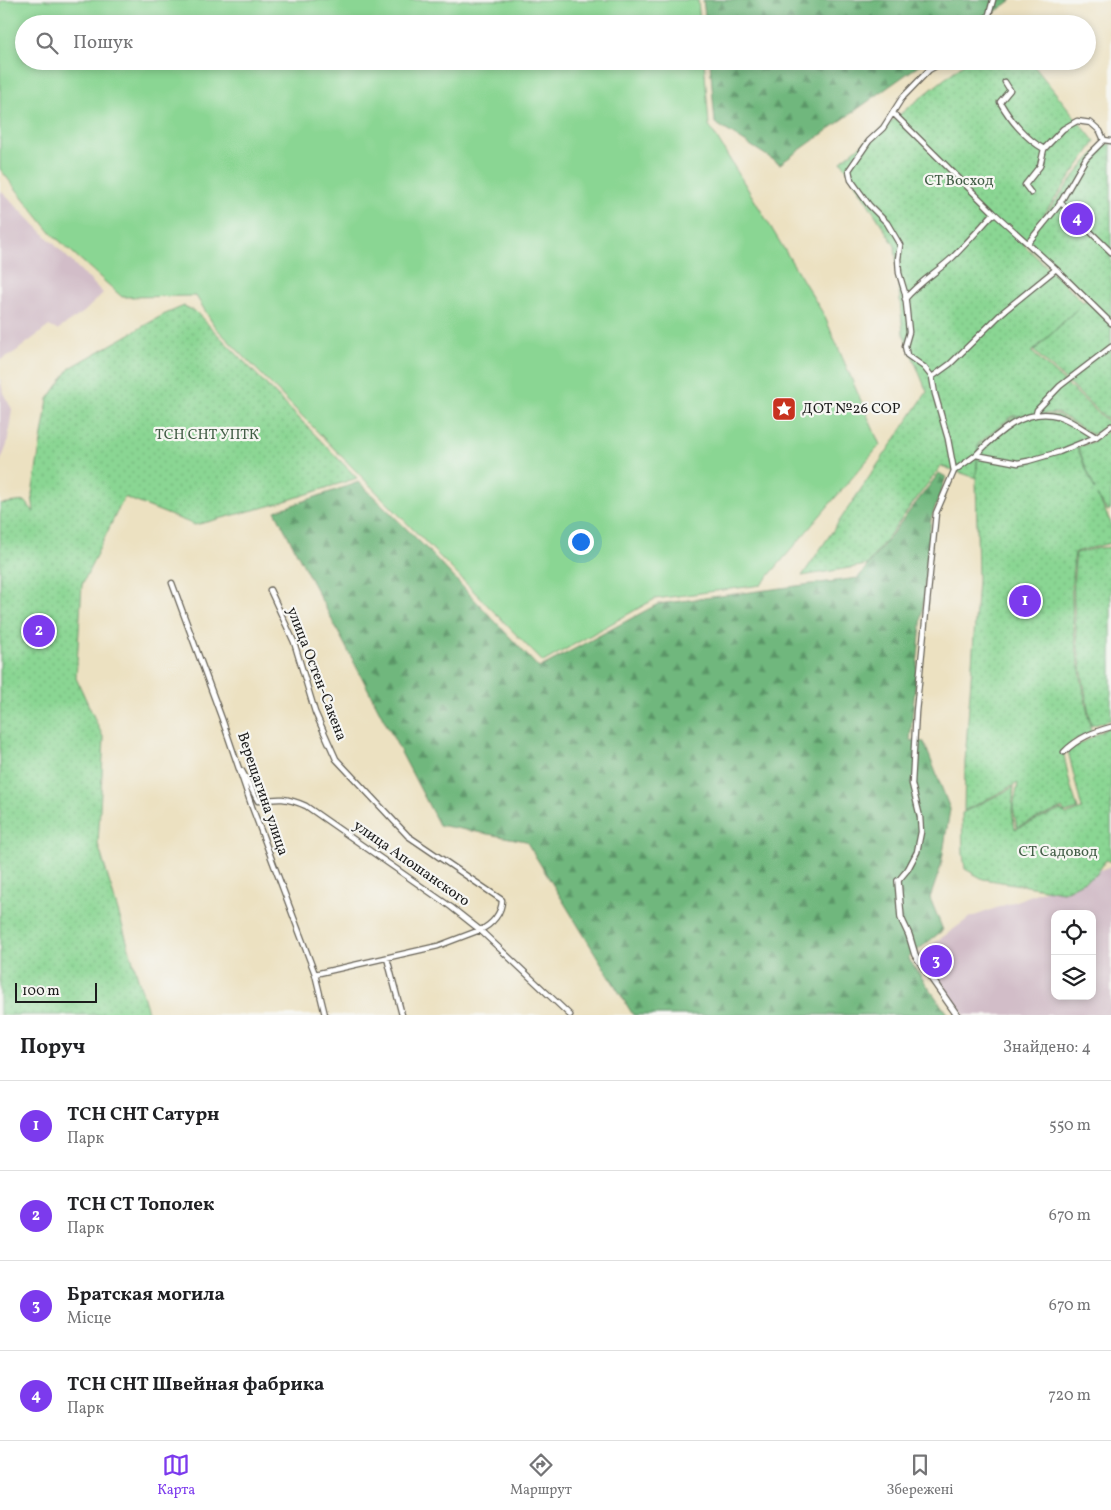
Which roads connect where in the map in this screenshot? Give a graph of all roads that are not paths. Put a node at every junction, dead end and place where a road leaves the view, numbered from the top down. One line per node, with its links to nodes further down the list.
1 (993, 0): 2 (street)
2 (989, 15)
3 (930, 70): 5 (street)
4 (1005, 82): 8 (street)
5 (893, 113): 11 (street); 15 (street)
6 (1104, 140): 7 (street); 8 (street); 10 (street)
7 (1111, 141)
8 (1044, 149): 9 (street)
9 (1031, 193)
10 (1060, 202): 12 (street); 13 (street)
11 (994, 214): 12 (street); 15 (street)
12 (1028, 244): 14 (street)
13 (1111, 252)
14 (1056, 269): 16 (street); 18 (street)
15 (905, 299): 18 (street)
16 (1111, 323)
17 (1111, 347): 19 (street)
18 (932, 377): 23 (street)
19 (1036, 414): 21 (street); 22 (street)
20 (1111, 426): 21 (street)
21 (1096, 437): 22 (street)
22 (976, 455): 23 (street)
23 (954, 471): 29 (street)
24 (172, 583): 28 (street, Верещагина улица)
25 (270, 590): 30 (street, улица Остен-Сакена)
26 (1111, 727): 27 (street)
27 (1064, 752)
28 (235, 757): 30 (street, улица Апошанского); 32 (street, Верещагина улица)
29 (898, 881): 36 (street)
30 (480, 930): 31 (street); 35 (street, улица Апошанского)
31 (387, 958): 32 (street); 34 (street)
32 (315, 974): 33 (street, Верещагина улица)
33 (325, 1015)
34 (402, 1015)
35 (570, 1015)
36 (957, 1015)

